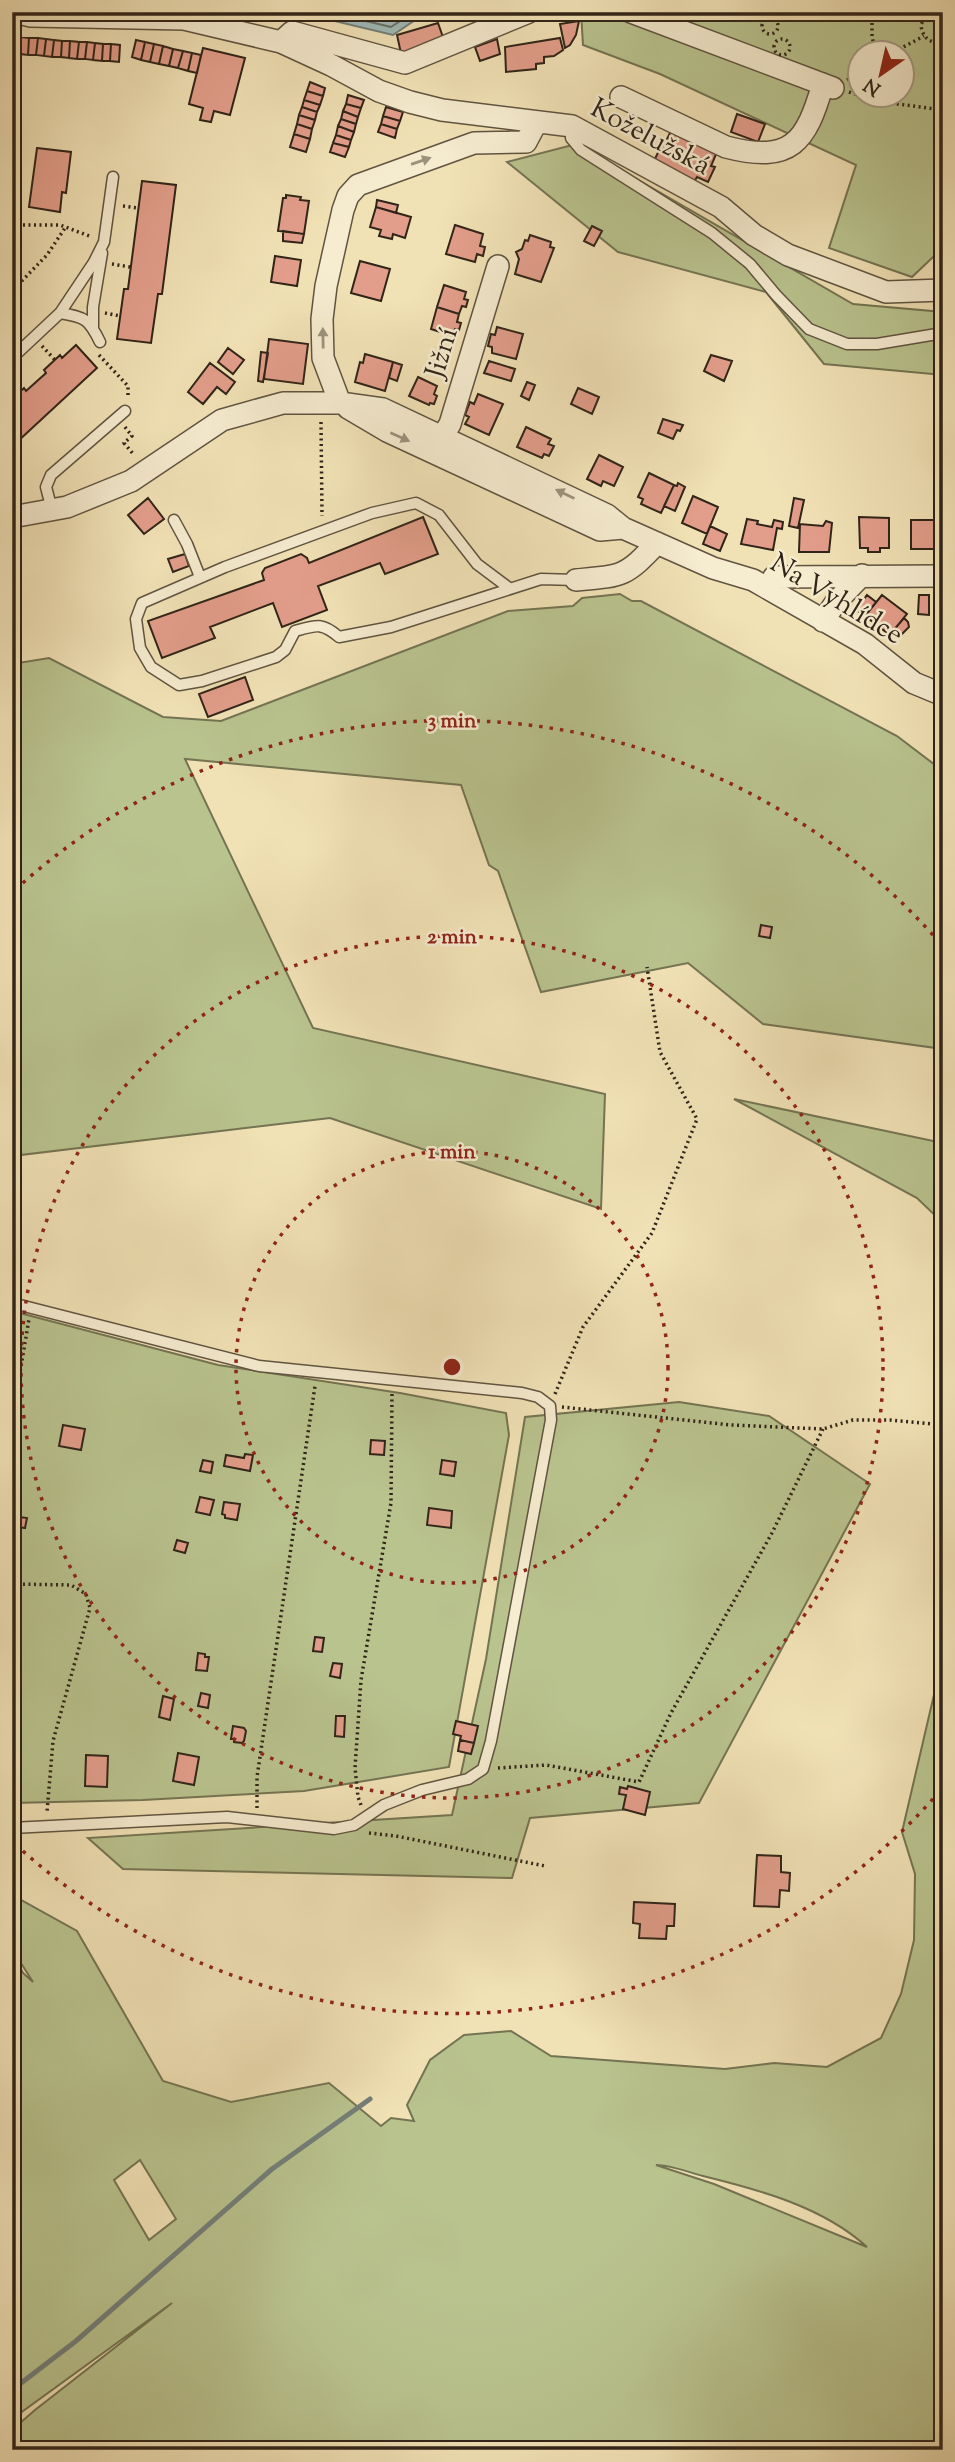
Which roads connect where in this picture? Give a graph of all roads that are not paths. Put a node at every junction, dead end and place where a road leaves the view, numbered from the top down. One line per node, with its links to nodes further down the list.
1 (15, 12): 4 (street, Koželužská)
2 (529, 12): 4 (street, Koželužská)
3 (631, 12): 5 (street, Koželužská)
4 (281, 42): 6 (street, Koželužská)
5 (621, 97)
6 (536, 123): 7 (street, Koželužská); 17 (street, one-way to 6)
7 (572, 127): 11 (street, Koželužská); 14 (lane)
8 (113, 177): 9 (lane)
9 (104, 242): 12 (lane); 13 (lane)
10 (498, 266): 19 (street, Jižní)
11 (943, 290)
12 (60, 313): 13 (lane); 16 (lane)
13 (93, 327): 15 (lane)
14 (943, 333)
15 (96, 345)
16 (12, 358)
17 (330, 403): 19 (street, Na Vyhlídce); 20 (street, Na Vyhlídce)
18 (125, 411): 20 (lane)
19 (438, 444): 23 (street, Na Vyhlídce)
20 (52, 510): 21 (street, Na Vyhlídce)
21 (12, 517)
22 (174, 520): 27 (lane)
23 (657, 543): 28 (street); 30 (street, Na Vyhlídce)
24 (862, 575): 25 (street); 26 (street); 30 (street)
25 (943, 576)
26 (775, 577)
27 (200, 578): 29 (lane); 29 (lane)
28 (576, 580): 29 (lane)
29 (509, 588)
30 (823, 621): 31 (street, Na Vyhlídce)
31 (943, 695)
32 (12, 1303): 33 (lane)
33 (12, 1828)

